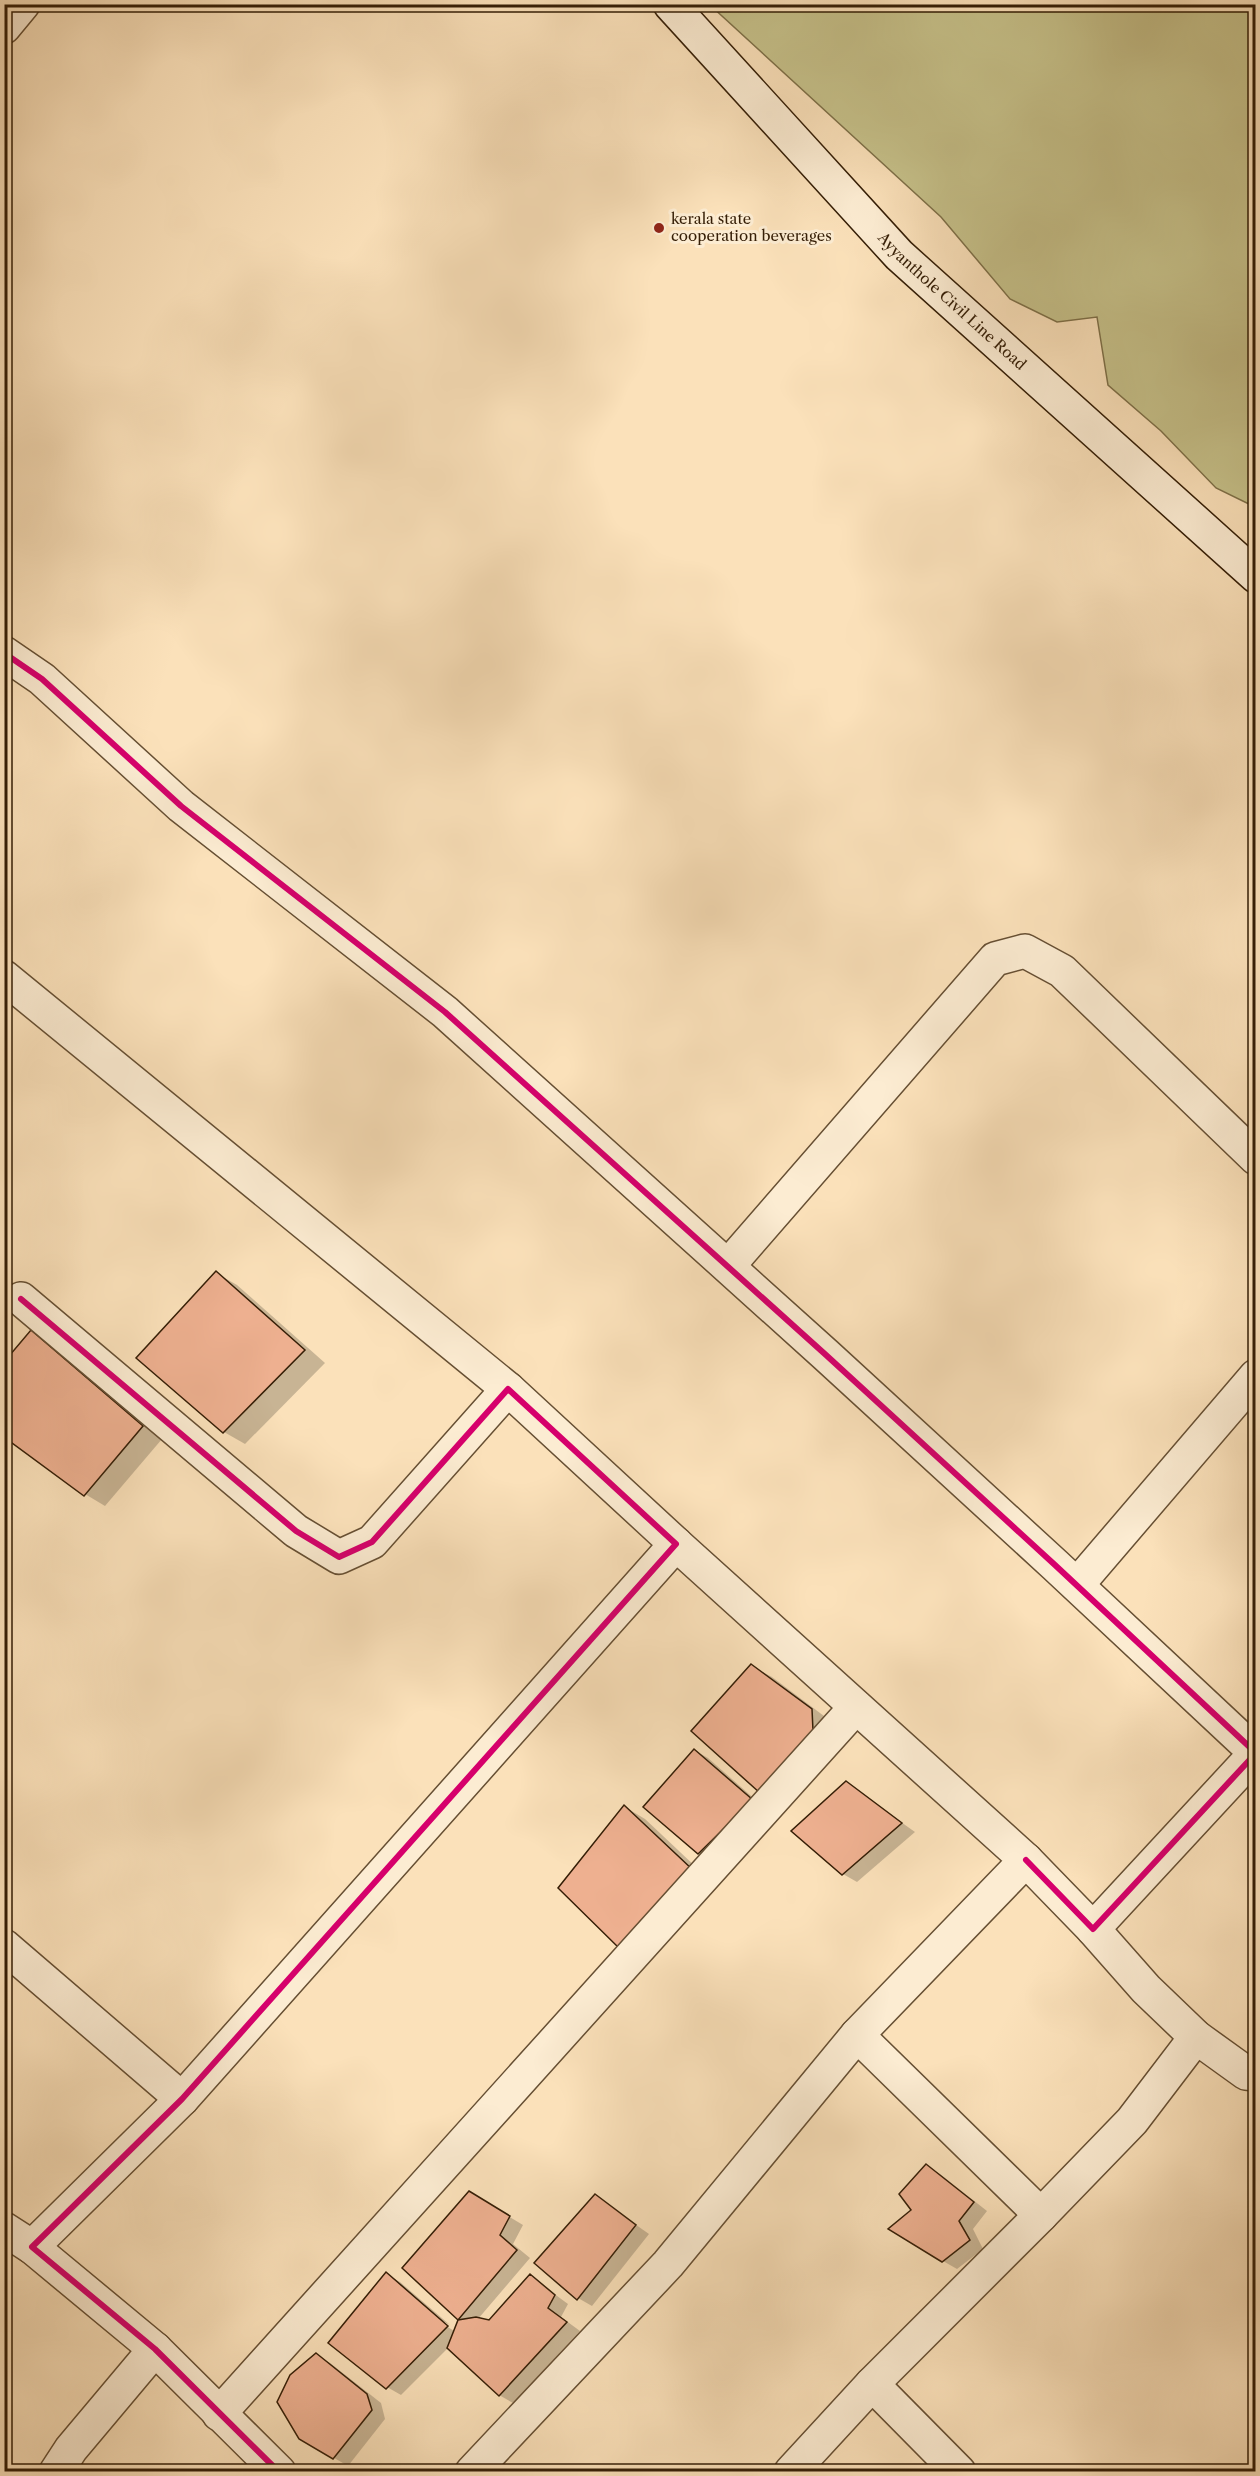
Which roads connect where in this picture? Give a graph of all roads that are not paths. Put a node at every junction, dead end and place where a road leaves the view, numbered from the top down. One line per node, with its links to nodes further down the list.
1 (23, 4): 3 (street)
2 (670, 4): 4 (street, Ayyanthole Civil Line Road)
3 (4, 27)
4 (1256, 576)
5 (4, 653): 8 (street)
6 (4, 977): 11 (street)
7 (1256, 1158): 8 (street)
8 (728, 1266): 13 (street)
9 (21, 1299): 11 (street)
10 (1256, 1376): 13 (street)
11 (508, 1389): 12 (street)
12 (676, 1544): 14 (street); 21 (street)
13 (1077, 1585): 16 (street)
14 (855, 1707): 15 (street); 27 (street)
15 (1026, 1860): 16 (street); 18 (street)
16 (1093, 1929): 19 (street)
17 (4, 1946): 21 (street)
18 (857, 2035): 22 (street); 30 (street)
19 (1196, 2037): 20 (street); 22 (street)
20 (1256, 2074)
21 (182, 2099): 24 (street)
22 (1041, 2216): 26 (street)
23 (4, 2229): 24 (street)
24 (32, 2247): 25 (street)
25 (155, 2349): 27 (street); 28 (street)
26 (873, 2384): 31 (street); 32 (street)
27 (219, 2414): 29 (street)
28 (56, 2472)
29 (279, 2472)
30 (472, 2472)
31 (791, 2472)
32 (958, 2472)

